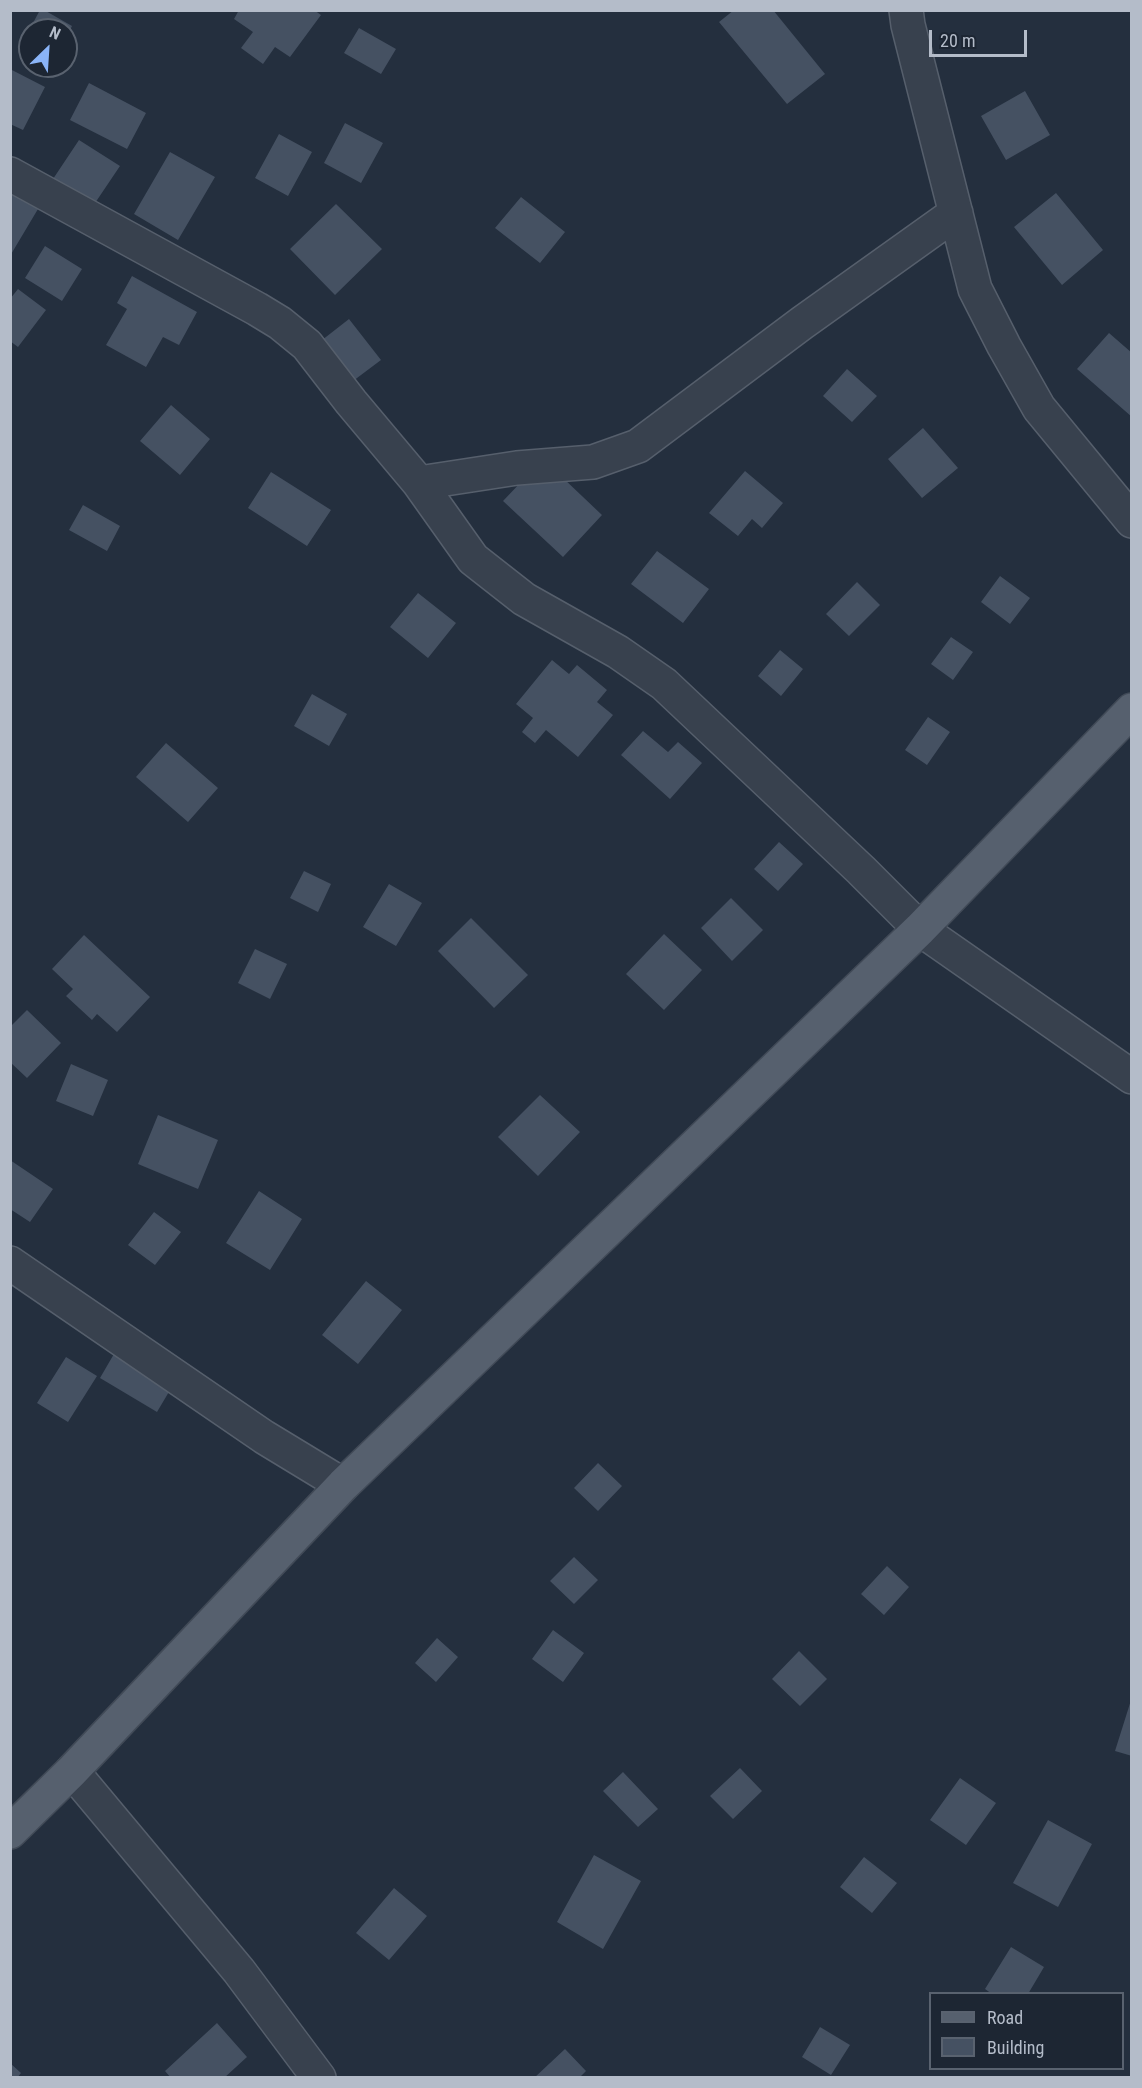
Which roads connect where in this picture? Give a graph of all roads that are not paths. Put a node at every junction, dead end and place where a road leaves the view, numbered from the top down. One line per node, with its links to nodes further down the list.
1 (906, 10): 3 (street)
2 (10, 174): 4 (street)
3 (956, 213): 4 (street); 5 (street)
4 (419, 483): 7 (street)
5 (1131, 521)
6 (1131, 710): 7 (main road)
7 (920, 929): 8 (street); 10 (main road)
8 (1131, 1077)
9 (10, 1263): 10 (street)
10 (343, 1485): 11 (main road)
11 (72, 1771): 12 (main road); 13 (street)
12 (10, 1832)
13 (319, 2078)

